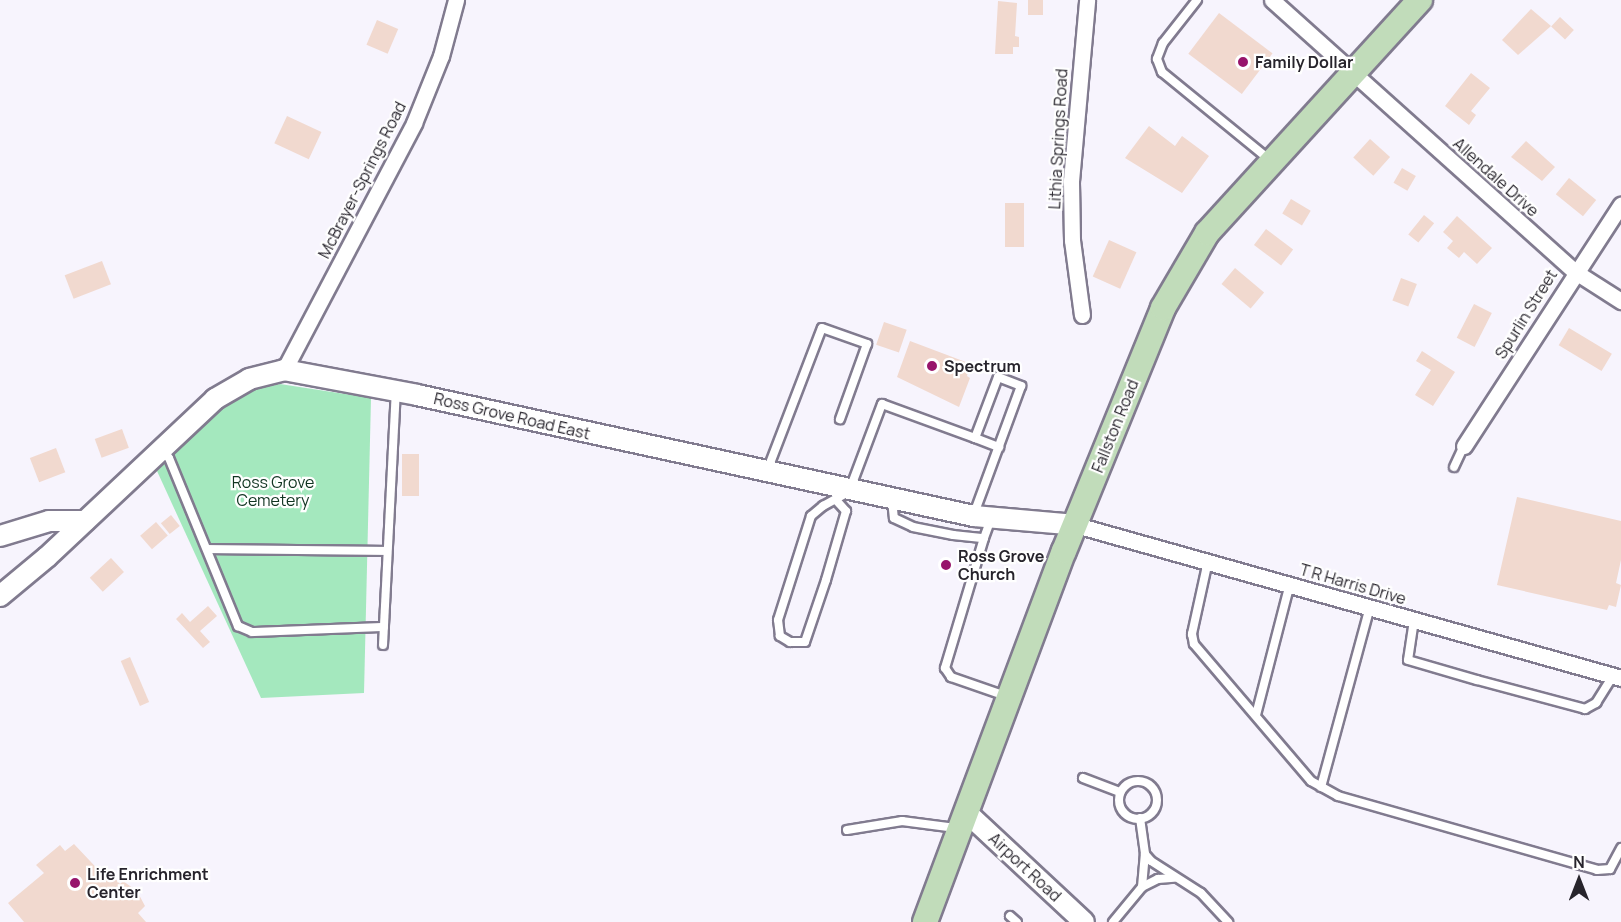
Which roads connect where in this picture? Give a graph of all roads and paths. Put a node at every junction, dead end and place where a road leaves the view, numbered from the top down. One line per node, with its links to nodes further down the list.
1 (456, 0): 12 (street, McBrayer-Springs Road)
2 (1087, 0): 11 (street, Lithia Springs Road)
3 (1197, 0): 7 (lane)
4 (1272, 0): 6 (street)
5 (1420, 0): 6 (main road, Fallston Road)
6 (1353, 74): 7 (main road, Fallston Road); 9 (street, Allendale Drive)
7 (1271, 161): 25 (main road, Fallston Road)
8 (1621, 204): 9 (street, Spurlin Street)
9 (1574, 271): 10 (street, Allendale Drive); 16 (street, Spurlin Street)
10 (1621, 301)
11 (1083, 315)
12 (284, 370): 13 (street, Ross Grove Road East); 18 (street, Ross Grove Road East)
13 (396, 390): 20 (street, Ross Grove Road East); 29 (lane)
14 (840, 419): 20 (lane)
15 (975, 438): 17 (lane); 17 (lane); 21 (lane)
16 (1464, 446): 19 (lane)
17 (999, 447): 23 (lane)
18 (161, 449): 24 (street, Ross Grove Road East); 28 (lane)
19 (1454, 467)
20 (766, 472): 21 (street, Ross Grove Road East)
21 (846, 493): 21 (lane); 22 (street, Ross Grove Road East)
22 (892, 499): 23 (street, Ross Grove Road East); 27 (lane)
23 (982, 517): 25 (street, Ross Grove Road East); 27 (lane)
24 (85, 521): 26 (street); 32 (street, Ross Grove Road East)
25 (1076, 525): 30 (street, T R Harris Drive); 38 (main road, Fallston Road)
26 (0, 536)
27 (984, 538): 38 (lane)
28 (208, 549): 29 (lane); 35 (lane)
29 (387, 551): 35 (lane)
30 (1208, 561): 31 (street, T R Harris Drive); 39 (lane)
31 (1290, 584): 33 (street, T R Harris Drive); 39 (lane)
32 (0, 596)
33 (1370, 607): 34 (street, T R Harris Drive); 41 (lane)
34 (1414, 620): 37 (street, T R Harris Drive); 37 (lane)
35 (384, 627): 36 (lane)
36 (383, 645)
37 (1617, 677)
38 (1009, 698): 44 (main road, Fallston Road)
39 (1256, 715): 41 (lane)
40 (1083, 778): 42 (lane)
41 (1321, 787): 46 (lane)
42 (1120, 792): 43 (lane); 43 (lane)
43 (1140, 818): 47 (lane)
44 (963, 821): 45 (lane); 51 (main road, Fallston Road); 53 (street, Airport Road)
45 (847, 830)
46 (1621, 848)
47 (1145, 854): 48 (lane); 49 (lane)
48 (1178, 878): 49 (lane); 55 (lane)
49 (1142, 887): 54 (lane)
50 (1010, 916): 52 (lane)
51 (925, 922)
52 (1017, 922)
53 (1084, 922)
54 (1113, 922)
55 (1228, 922)

